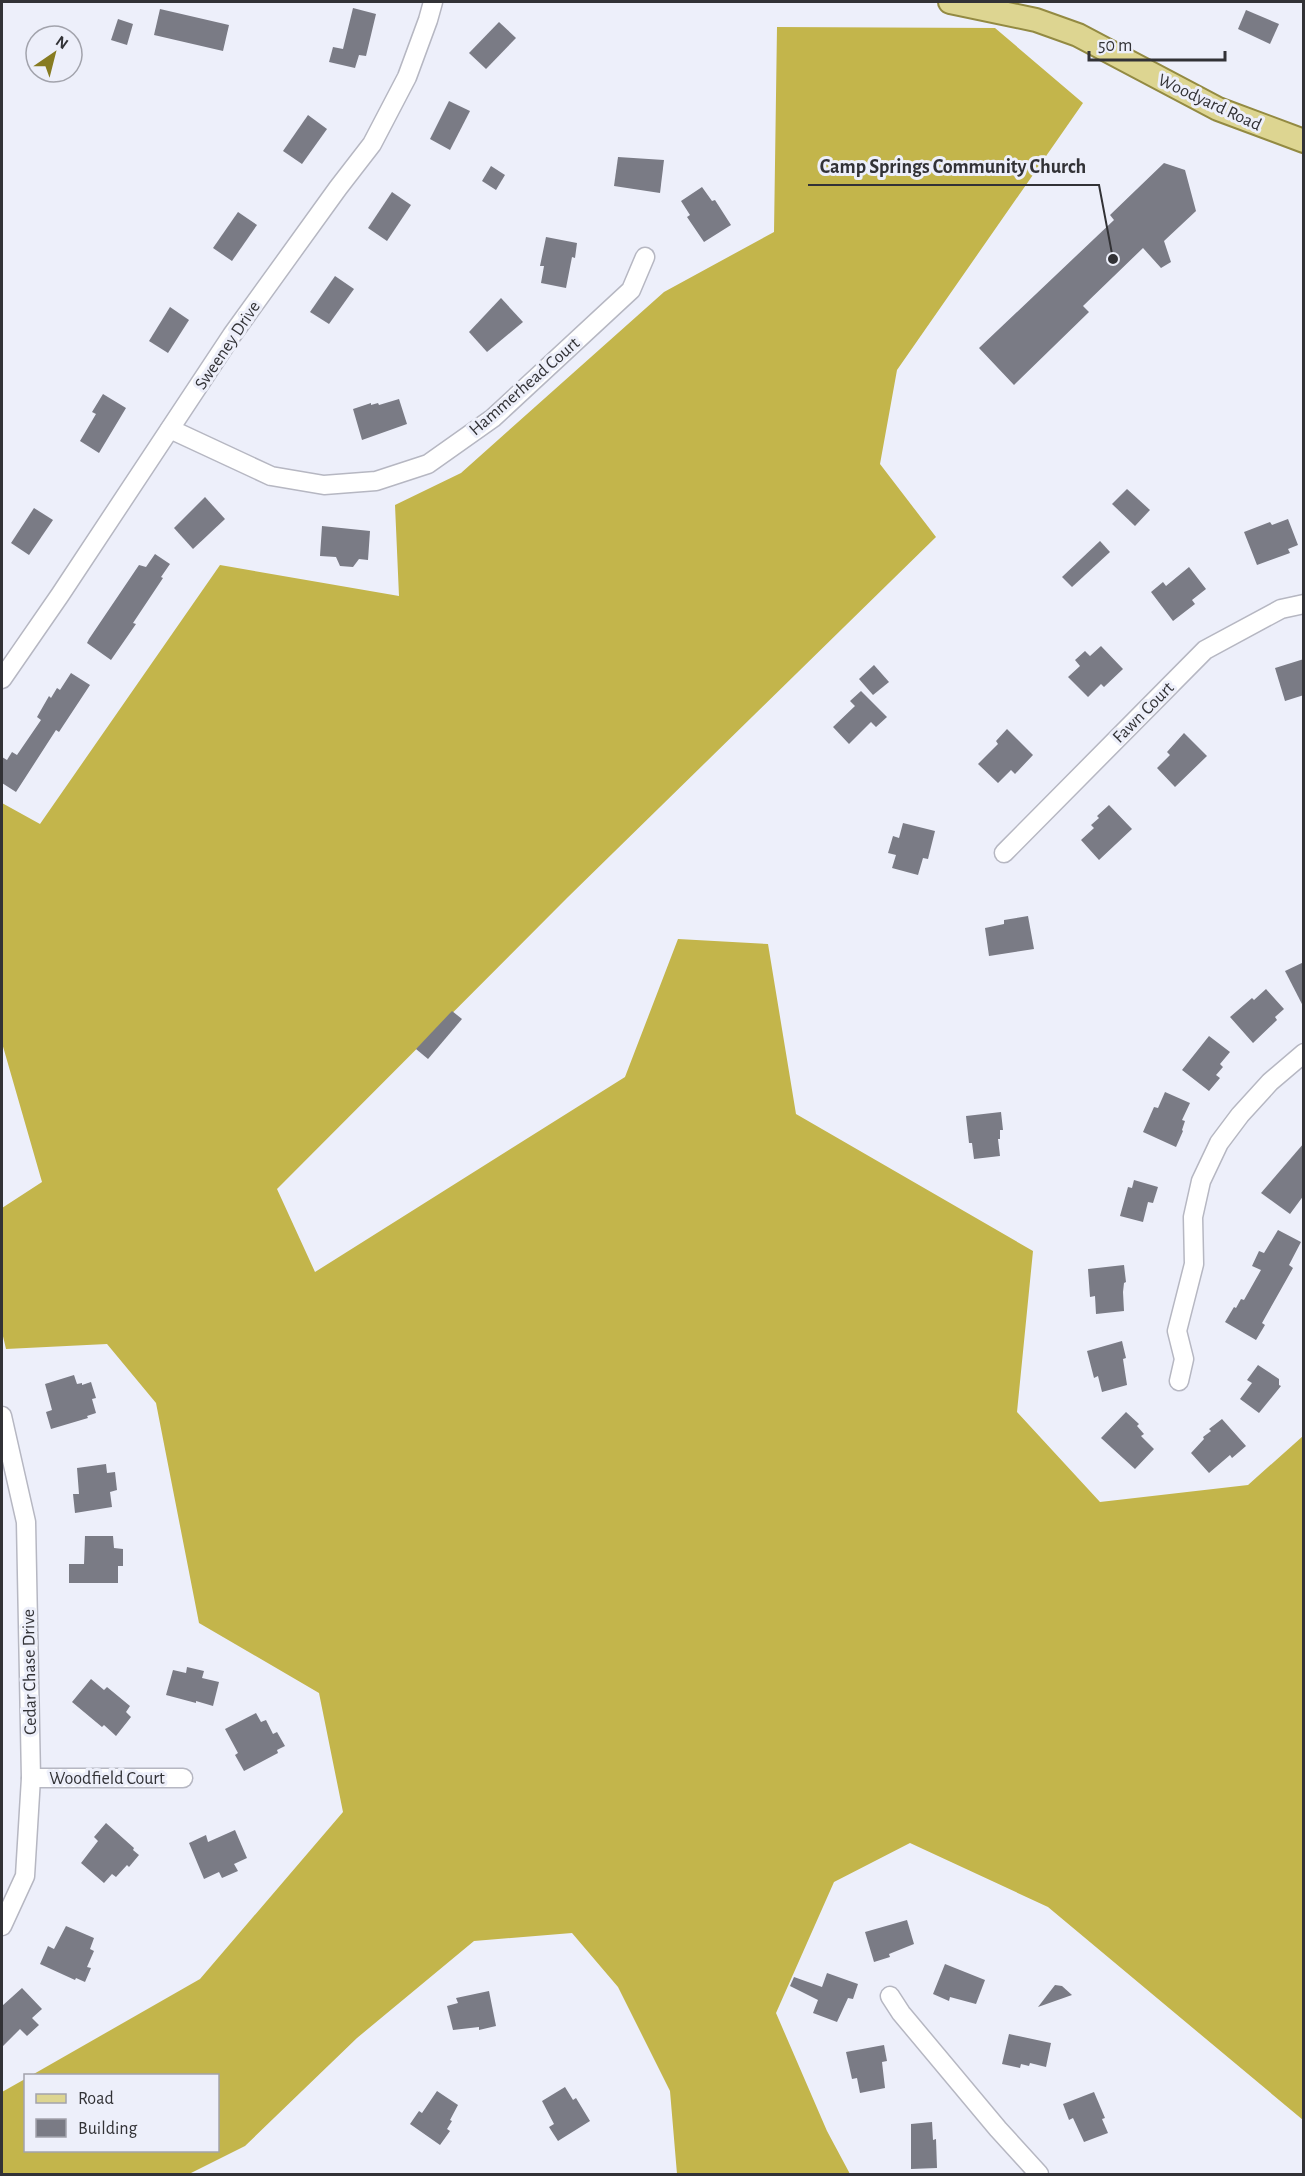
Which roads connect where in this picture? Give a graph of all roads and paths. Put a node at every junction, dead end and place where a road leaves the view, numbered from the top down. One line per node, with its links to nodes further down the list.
1 (433, 2): 5 (street, Sweeney Drive)
2 (956, 2): 3 (main road, Woodyard Road)
3 (1304, 141)
4 (645, 257): 5 (street, Hammerhead Court)
5 (170, 429): 7 (street, Sweeney Drive)
6 (1304, 603): 8 (street, Fawn Court)
7 (2, 680)
8 (1004, 853)
9 (1304, 1053): 10 (street)
10 (1179, 1381)
11 (2, 1416): 12 (street, Cedar Chase Drive)
12 (31, 1778): 13 (street, Woodfield Court); 14 (street, Cedar Chase Drive)
13 (183, 1778)
14 (2, 1926)
15 (890, 1996): 16 (street)
16 (1039, 2175)

